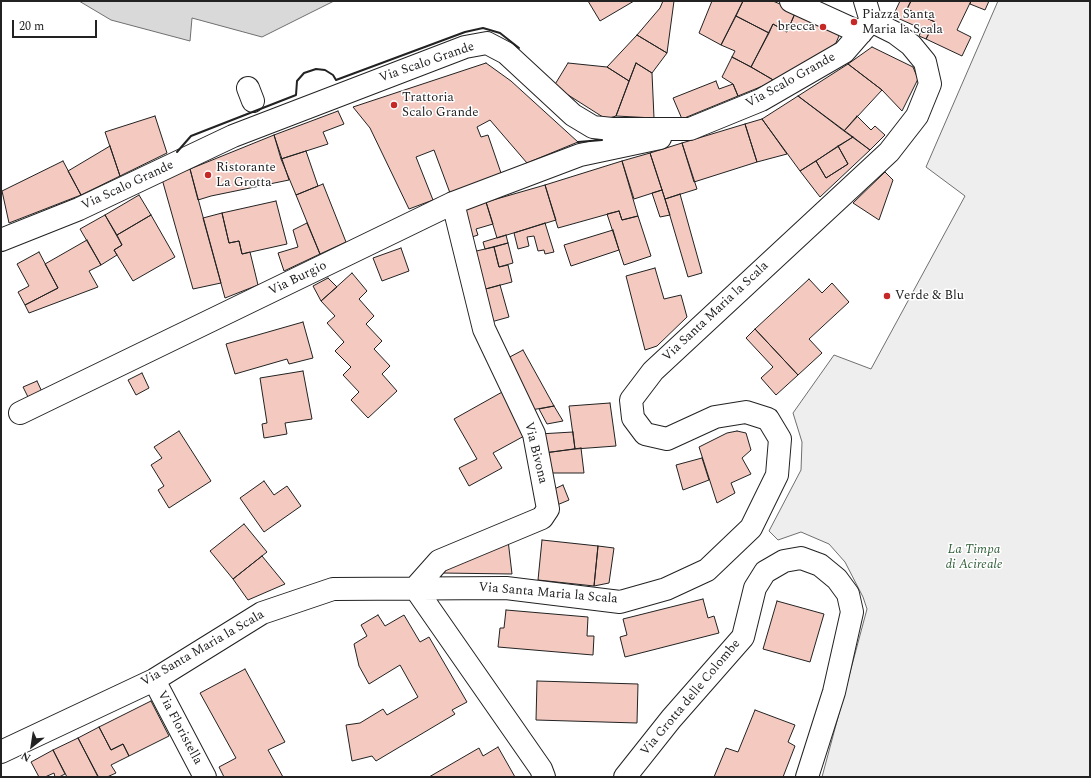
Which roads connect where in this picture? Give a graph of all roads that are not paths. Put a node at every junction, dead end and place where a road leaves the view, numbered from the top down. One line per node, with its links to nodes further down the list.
1 (790, 1): 2 (street, Via Santa Maria la Scala)
2 (866, 18): 3 (street, Via Scalo Grande); 7 (street, Via Santa Maria la Scala)
3 (690, 129): 4 (street, Via Burgio); 5 (street, Via Scalo Grande)
4 (453, 203): 6 (street, Via Burgio); 7 (street, Via Bivona)
5 (1, 240)
6 (20, 413)
7 (415, 588): 8 (street, Via Santa Maria la Scala); 10 (street)
8 (154, 680): 9 (street, Via Santa Maria la Scala); 11 (street, Via Floristella)
9 (1, 752)
10 (547, 774)
11 (204, 777)
12 (625, 777): 13 (street, Via Grotta delle Colombe)
13 (807, 777)

